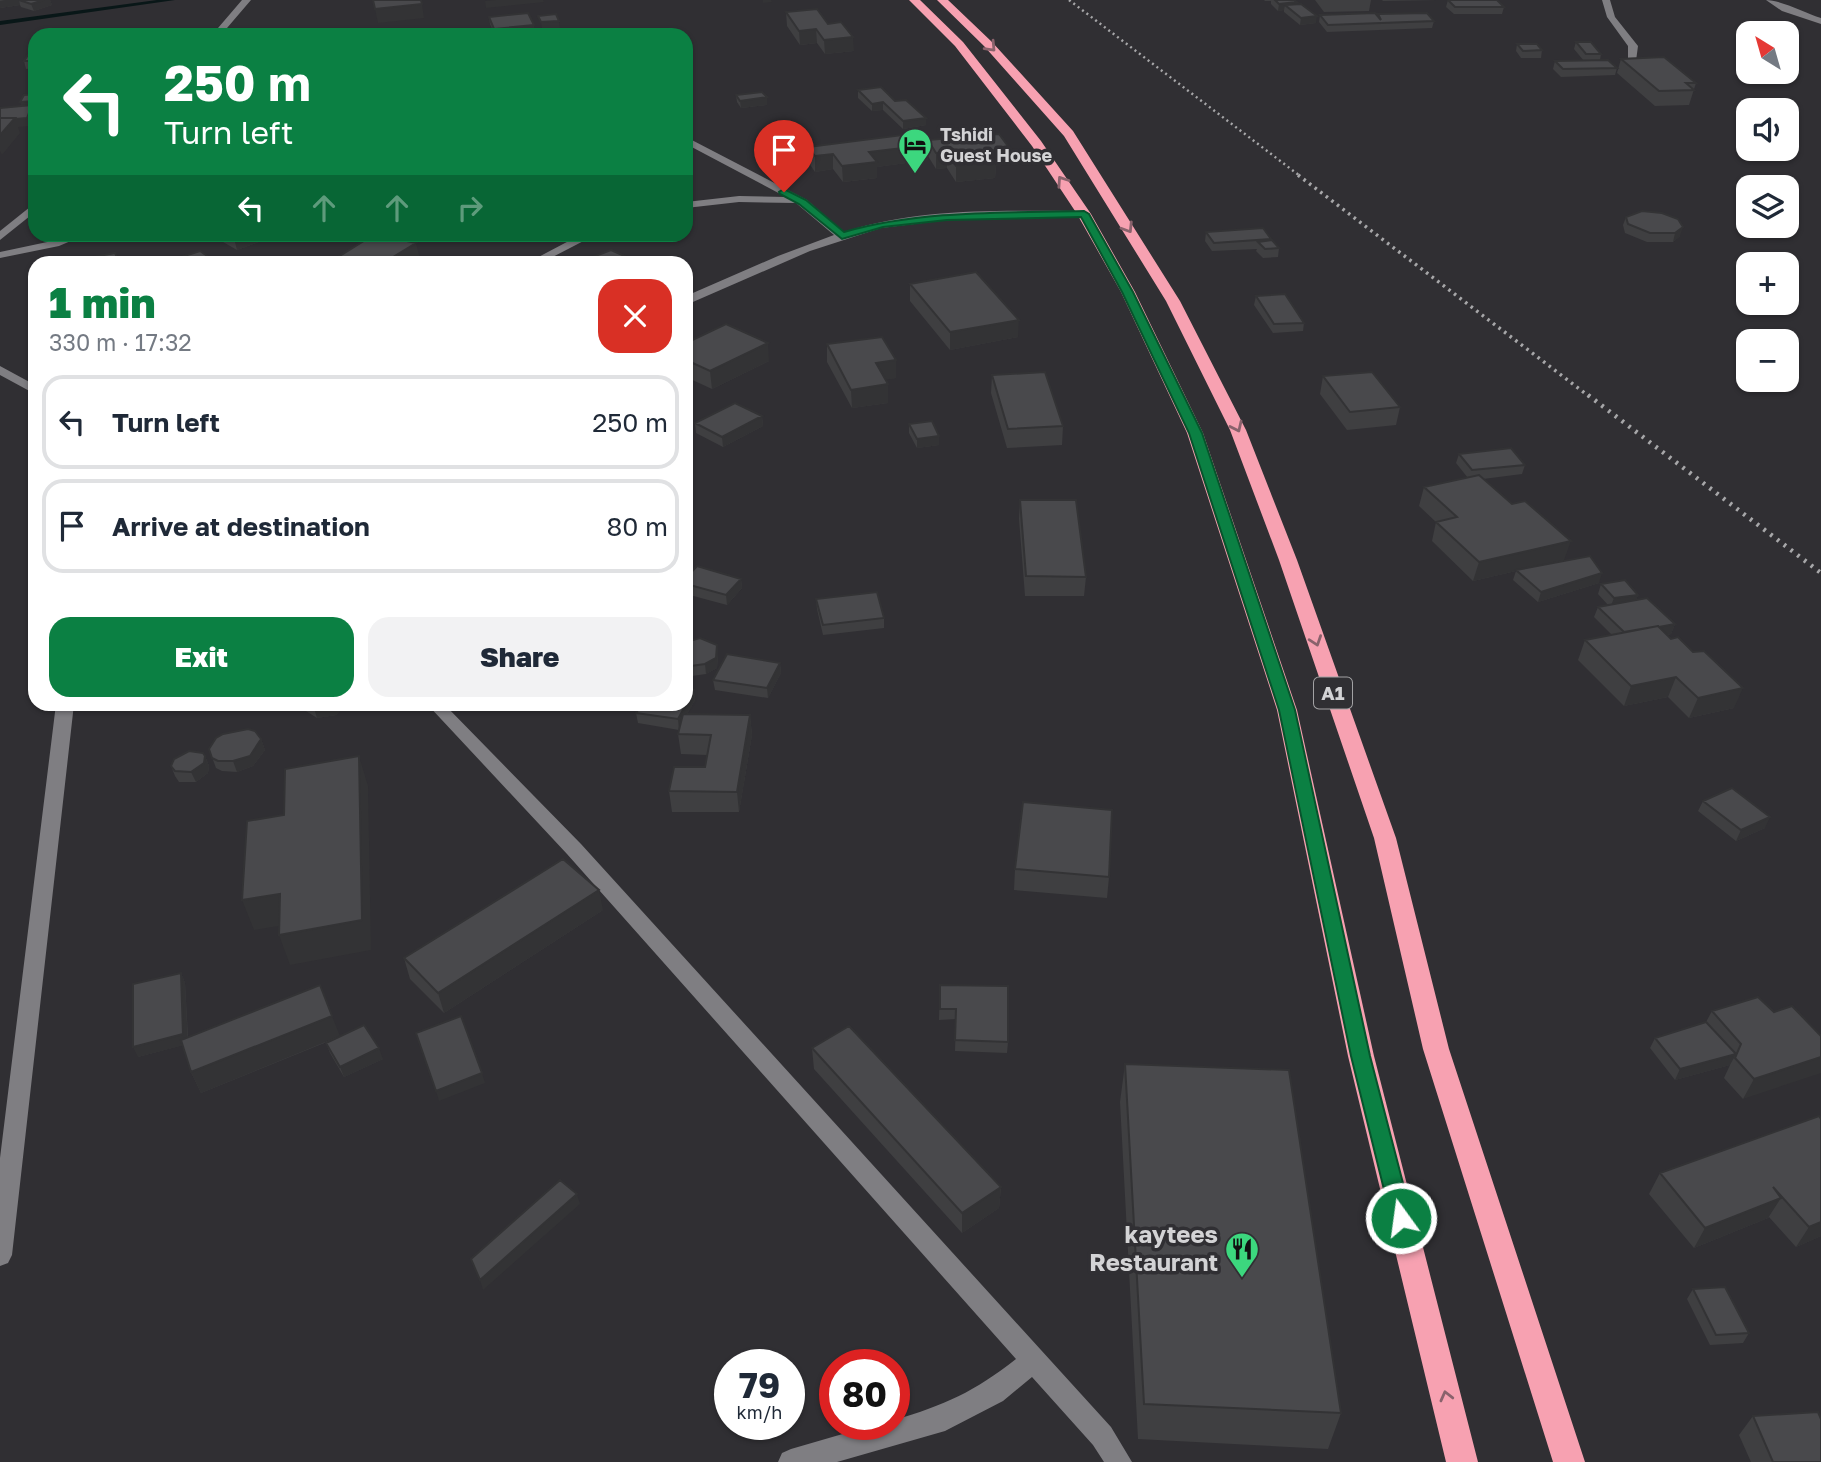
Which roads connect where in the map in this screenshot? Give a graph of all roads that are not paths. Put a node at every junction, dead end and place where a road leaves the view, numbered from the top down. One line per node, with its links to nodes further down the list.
1 (247, 0): 7 (street)
2 (914, 0): 13 (highway, A1, one-way to 2)
3 (942, 0): 30 (highway, A1, one-way to 30)
4 (1606, 0): 8 (street)
5 (1770, 0): 6 (street)
6 (1821, 21)
7 (222, 28)
8 (1633, 59)
9 (693, 145): 10 (street)
10 (803, 202): 11 (street); 14 (street)
11 (693, 204)
12 (28, 212): 15 (street)
13 (1084, 214): 14 (street); 29 (highway, A1, one-way to 13)
14 (842, 236): 20 (street)
15 (0, 237)
16 (60, 242): 18 (street)
17 (576, 242): 19 (street)
18 (0, 254)
19 (547, 256)
20 (693, 297)
21 (0, 370): 22 (street)
22 (28, 386)
23 (64, 711): 25 (street)
24 (442, 711): 26 (street)
25 (0, 1255)
26 (1033, 1361): 27 (street); 28 (street)
27 (791, 1462)
28 (1119, 1462)
29 (1462, 1462)
30 (1569, 1462)

